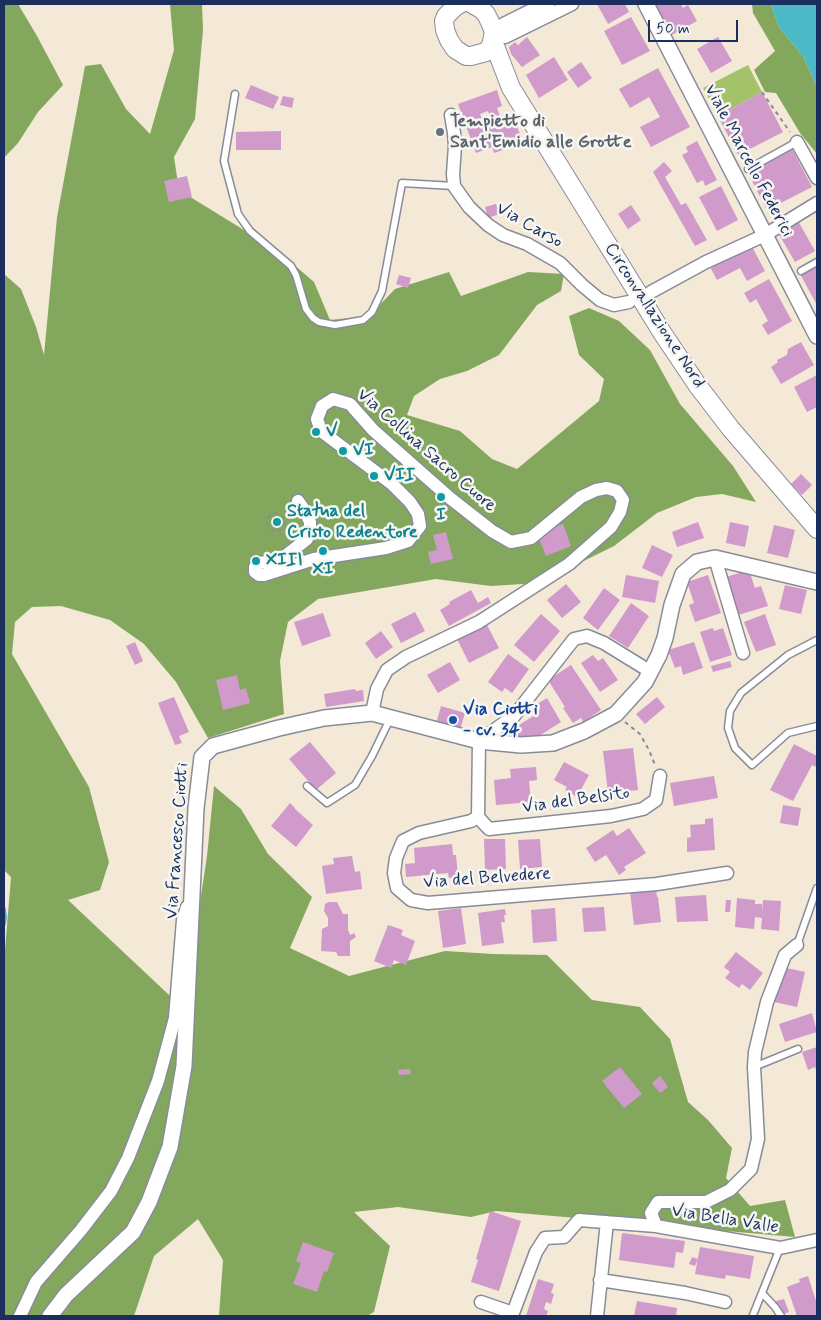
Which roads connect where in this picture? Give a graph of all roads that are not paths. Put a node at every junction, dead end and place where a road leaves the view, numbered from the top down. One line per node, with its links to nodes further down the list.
1 (472, 4): 6 (main road, Circonvallazione Nord)
2 (547, 4): 6 (street)
3 (572, 4): 6 (street)
4 (646, 4): 16 (street, Viale Marcello Federici)
5 (452, 7): 7 (main road, Circonvallazione Nord)
6 (495, 33): 7 (main road); 8 (main road, Circonvallazione Nord)
7 (477, 55): 8 (main road, Circonvallazione Nord)
8 (511, 88): 23 (main road, Circonvallazione Nord)
9 (235, 94): 14 (lane)
10 (451, 115): 14 (street)
11 (797, 142): 12 (lane); 13 (street)
12 (748, 169)
13 (817, 178)
14 (454, 186): 20 (street, Via Carso)
15 (817, 203): 16 (street)
16 (765, 235): 19 (street); 21 (street, Viale Marcello Federici)
17 (817, 262): 18 (lane)
18 (801, 271)
19 (651, 292)
20 (629, 302)
21 (817, 336)
22 (298, 502): 29 (street, Via Collina Sacro Cuore)
23 (817, 529)
24 (715, 558): 25 (street); 27 (street); 28 (street, Via Francesco Ciotti)
25 (817, 582)
26 (817, 640): 31 (lane)
27 (743, 652)
28 (651, 672): 32 (street, Via Francesco Ciotti); 32 (street)
29 (372, 713): 30 (street, Via Francesco Ciotti); 37 (street, Via Francesco Ciotti)
30 (390, 718): 32 (street, Via Francesco Ciotti); 34 (lane)
31 (817, 726)
32 (479, 741): 35 (street)
33 (660, 776): 35 (street, Via del Belsito)
34 (307, 786)
35 (478, 817): 36 (street, Via del Belvedere)
36 (727, 872)
37 (193, 885): 51 (street); 52 (street, Via Francesco Ciotti)
38 (817, 888): 39 (lane)
39 (797, 945): 41 (street, Via Bella Valle)
40 (798, 1050): 41 (lane)
41 (754, 1067): 43 (street, Via Bella Valle)
42 (607, 1222): 43 (street, Via Bella Valle); 46 (street); 48 (street, Via Bella Valle)
43 (656, 1226): 45 (street, Via Bella Valle)
44 (817, 1240): 45 (street, Via Bella Valle)
45 (780, 1248): 47 (lane)
46 (600, 1280): 49 (street); 53 (street)
47 (762, 1293): 50 (lane); 54 (lane)
48 (481, 1302)
49 (725, 1302)
50 (754, 1315)
51 (20, 1316)
52 (50, 1316)
53 (597, 1316)
54 (781, 1316)

